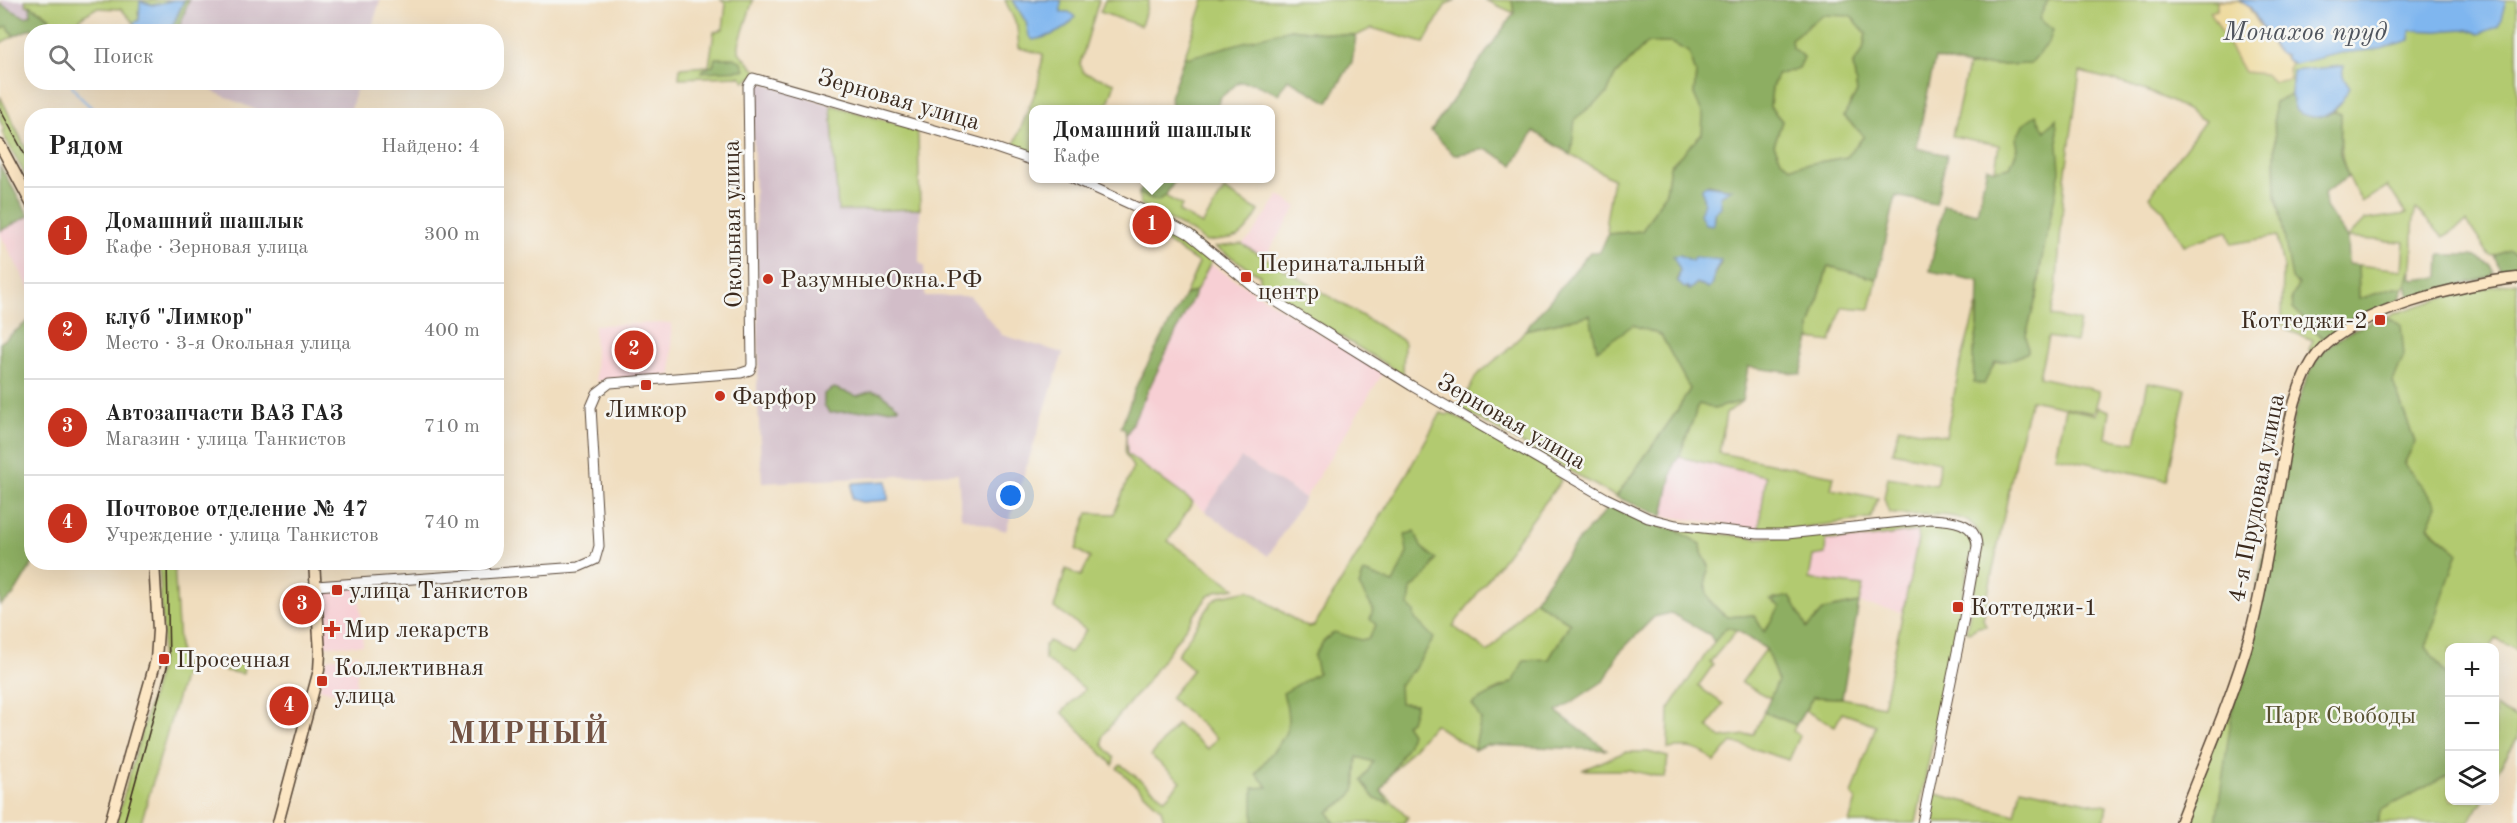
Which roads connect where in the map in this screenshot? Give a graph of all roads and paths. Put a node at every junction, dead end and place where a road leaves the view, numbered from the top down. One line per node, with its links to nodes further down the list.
1 (753, 78): 3 (street, Зерновая улица); 9 (street, Окольная улица)
2 (0, 145): 5 (main road)
3 (1029, 159)
4 (1084, 183): 12 (street, Зерновая улица)
5 (24, 189)
6 (2517, 278): 13 (main road, 4-я Прудовая улица)
7 (154, 570): 10 (main road)
8 (315, 570): 9 (main road)
9 (316, 586): 11 (main road)
10 (110, 823)
11 (278, 823)
12 (1922, 823)
13 (2180, 823)

